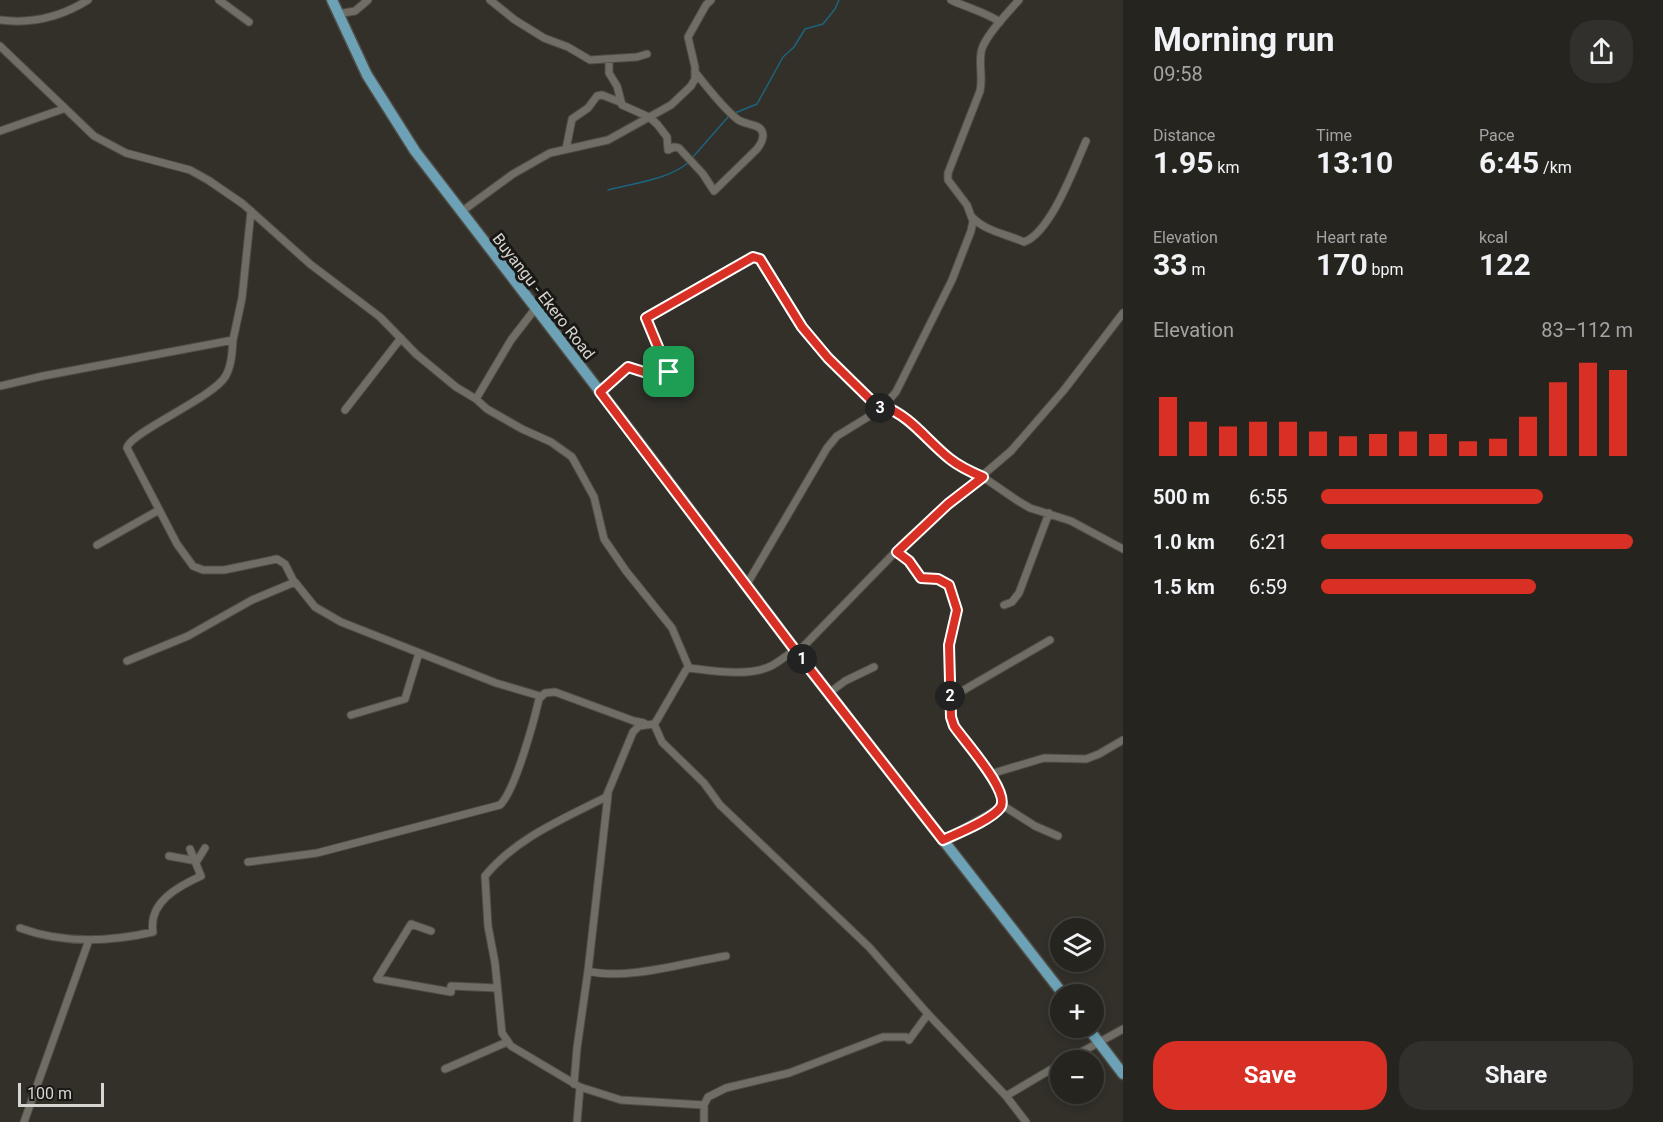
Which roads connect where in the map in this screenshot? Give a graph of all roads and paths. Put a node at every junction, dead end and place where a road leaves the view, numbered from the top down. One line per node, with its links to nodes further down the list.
1 (88, 0): 10 (street)
2 (219, 0): 11 (street)
3 (332, 0): 9 (main road, Buyangu - Ekero Road)
4 (368, 0): 9 (street)
5 (490, 0): 15 (street)
6 (711, 0): 16 (street)
7 (951, 0): 12 (street)
8 (1019, 0): 12 (street)
9 (337, 14): 24 (main road, Buyangu - Ekero Road)
10 (0, 20)
11 (249, 22)
12 (1000, 22): 25 (street)
13 (0, 46): 18 (street)
14 (647, 54): 15 (street)
15 (609, 60): 17 (street)
16 (695, 72): 19 (street); 19 (street)
17 (620, 102): 19 (street); 22 (street)
18 (63, 109): 20 (street); 23 (street)
19 (649, 117): 22 (street)
20 (0, 131)
21 (1086, 141): 25 (street)
22 (566, 150): 24 (street)
23 (251, 211): 28 (street); 29 (street)
24 (461, 212): 26 (main road, Buyangu - Ekero Road)
25 (972, 217): 33 (street)
26 (535, 309): 31 (main road, Buyangu - Ekero Road); 32 (street)
27 (1123, 313): 35 (street)
28 (401, 338): 32 (street); 34 (street)
29 (233, 339): 30 (street); 36 (street)
30 (0, 387)
31 (600, 392): 33 (street); 42 (main road, Buyangu - Ekero Road)
32 (476, 399): 49 (street)
33 (882, 408): 35 (street); 42 (street)
34 (345, 410)
35 (983, 477): 37 (street); 40 (street)
36 (159, 510): 38 (street); 41 (street)
37 (1049, 513): 39 (street); 43 (street)
38 (97, 545)
39 (1123, 549)
40 (897, 552): 45 (street); 52 (street)
41 (294, 582): 46 (street); 47 (street)
42 (747, 584): 45 (main road, Buyangu - Ekero Road)
43 (1004, 605)
44 (1050, 640): 52 (street)
45 (796, 651): 49 (street); 50 (main road, Buyangu - Ekero Road)
46 (419, 653): 51 (street); 53 (street)
47 (127, 662)
48 (874, 667): 50 (street)
49 (690, 668): 54 (street)
50 (829, 693): 60 (main road, Buyangu - Ekero Road)
51 (540, 696): 54 (street); 65 (street)
52 (950, 698): 56 (street)
53 (351, 715)
54 (654, 724): 57 (street); 73 (street)
55 (1123, 740): 56 (street)
56 (993, 778): 58 (street)
57 (608, 795): 70 (street); 72 (street)
58 (1002, 805): 59 (street); 60 (street)
59 (1058, 836)
60 (943, 840): 71 (main road, Buyangu - Ekero Road)
61 (205, 848): 64 (street)
62 (190, 849): 64 (street)
63 (169, 856): 64 (street)
64 (197, 861): 68 (street)
65 (248, 862)
66 (21, 928): 68 (street)
67 (432, 931): 72 (street)
68 (89, 940): 85 (street)
69 (726, 957): 70 (street)
70 (588, 971): 82 (street)
71 (1055, 984)
72 (497, 987): 76 (street)
73 (928, 1014): 83 (street); 84 (street)
74 (1123, 1029): 77 (street)
75 (1095, 1038): 77 (main road)
76 (507, 1042): 79 (street); 82 (street)
77 (1099, 1043): 78 (street); 81 (main road)
78 (1086, 1050)
79 (445, 1069)
80 (1050, 1070): 83 (street)
81 (1123, 1074)
82 (577, 1085): 84 (street); 86 (street)
83 (1006, 1096): 88 (street)
84 (704, 1105): 87 (street)
85 (24, 1122)
86 (577, 1122)
87 (704, 1122)
88 (1026, 1122)

